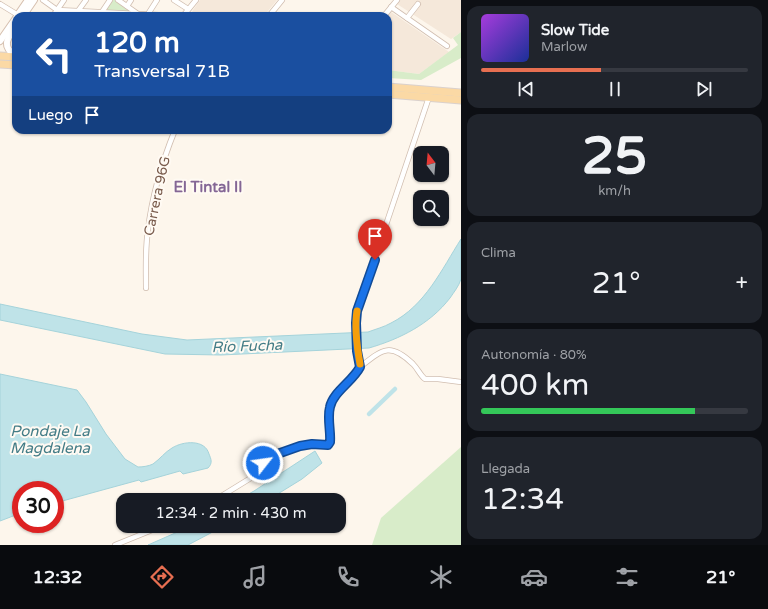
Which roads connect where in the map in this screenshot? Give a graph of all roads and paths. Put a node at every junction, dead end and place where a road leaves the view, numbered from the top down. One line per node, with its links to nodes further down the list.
1 (28, 0): 22 (street)
2 (34, 0): 23 (street)
3 (43, 0): 19 (street)
4 (64, 0): 19 (street)
5 (86, 0): 20 (street)
6 (110, 0): 25 (street)
7 (118, 0): 16 (street)
8 (131, 0): 16 (street)
9 (157, 0): 27 (street)
10 (174, 0): 18 (street)
11 (196, 0): 18 (street)
12 (282, 0): 29 (street)
13 (397, 0): 17 (street)
14 (0, 4): 21 (street)
15 (418, 4): 31 (street)
16 (127, 6): 26 (street)
17 (391, 7): 30 (street); 31 (street)
18 (188, 9): 28 (street)
19 (57, 10): 20 (street)
20 (78, 11): 24 (street)
21 (13, 12)
22 (21, 12)
23 (23, 12)
24 (86, 12)
25 (102, 12)
26 (135, 12)
27 (149, 12)
28 (186, 12)
29 (272, 12)
30 (387, 12)
31 (407, 18): 35 (street)
32 (12, 25): 34 (street)
33 (12, 32): 36 (street)
34 (0, 41)
35 (447, 46)
36 (12, 52)
37 (0, 56): 38 (main road)
38 (12, 57)
39 (0, 64): 40 (main road)
40 (12, 65)
41 (392, 87): 42 (main road)
42 (461, 93)
43 (392, 94): 44 (main road)
44 (429, 97): 45 (main road); 48 (street)
45 (461, 100)
46 (173, 134): 47 (street, Carrera 96G)
47 (146, 288)
48 (360, 367): 49 (street); 50 (street)
49 (461, 382)
50 (227, 493)
51 (145, 533): 52 (street)
52 (115, 545)

